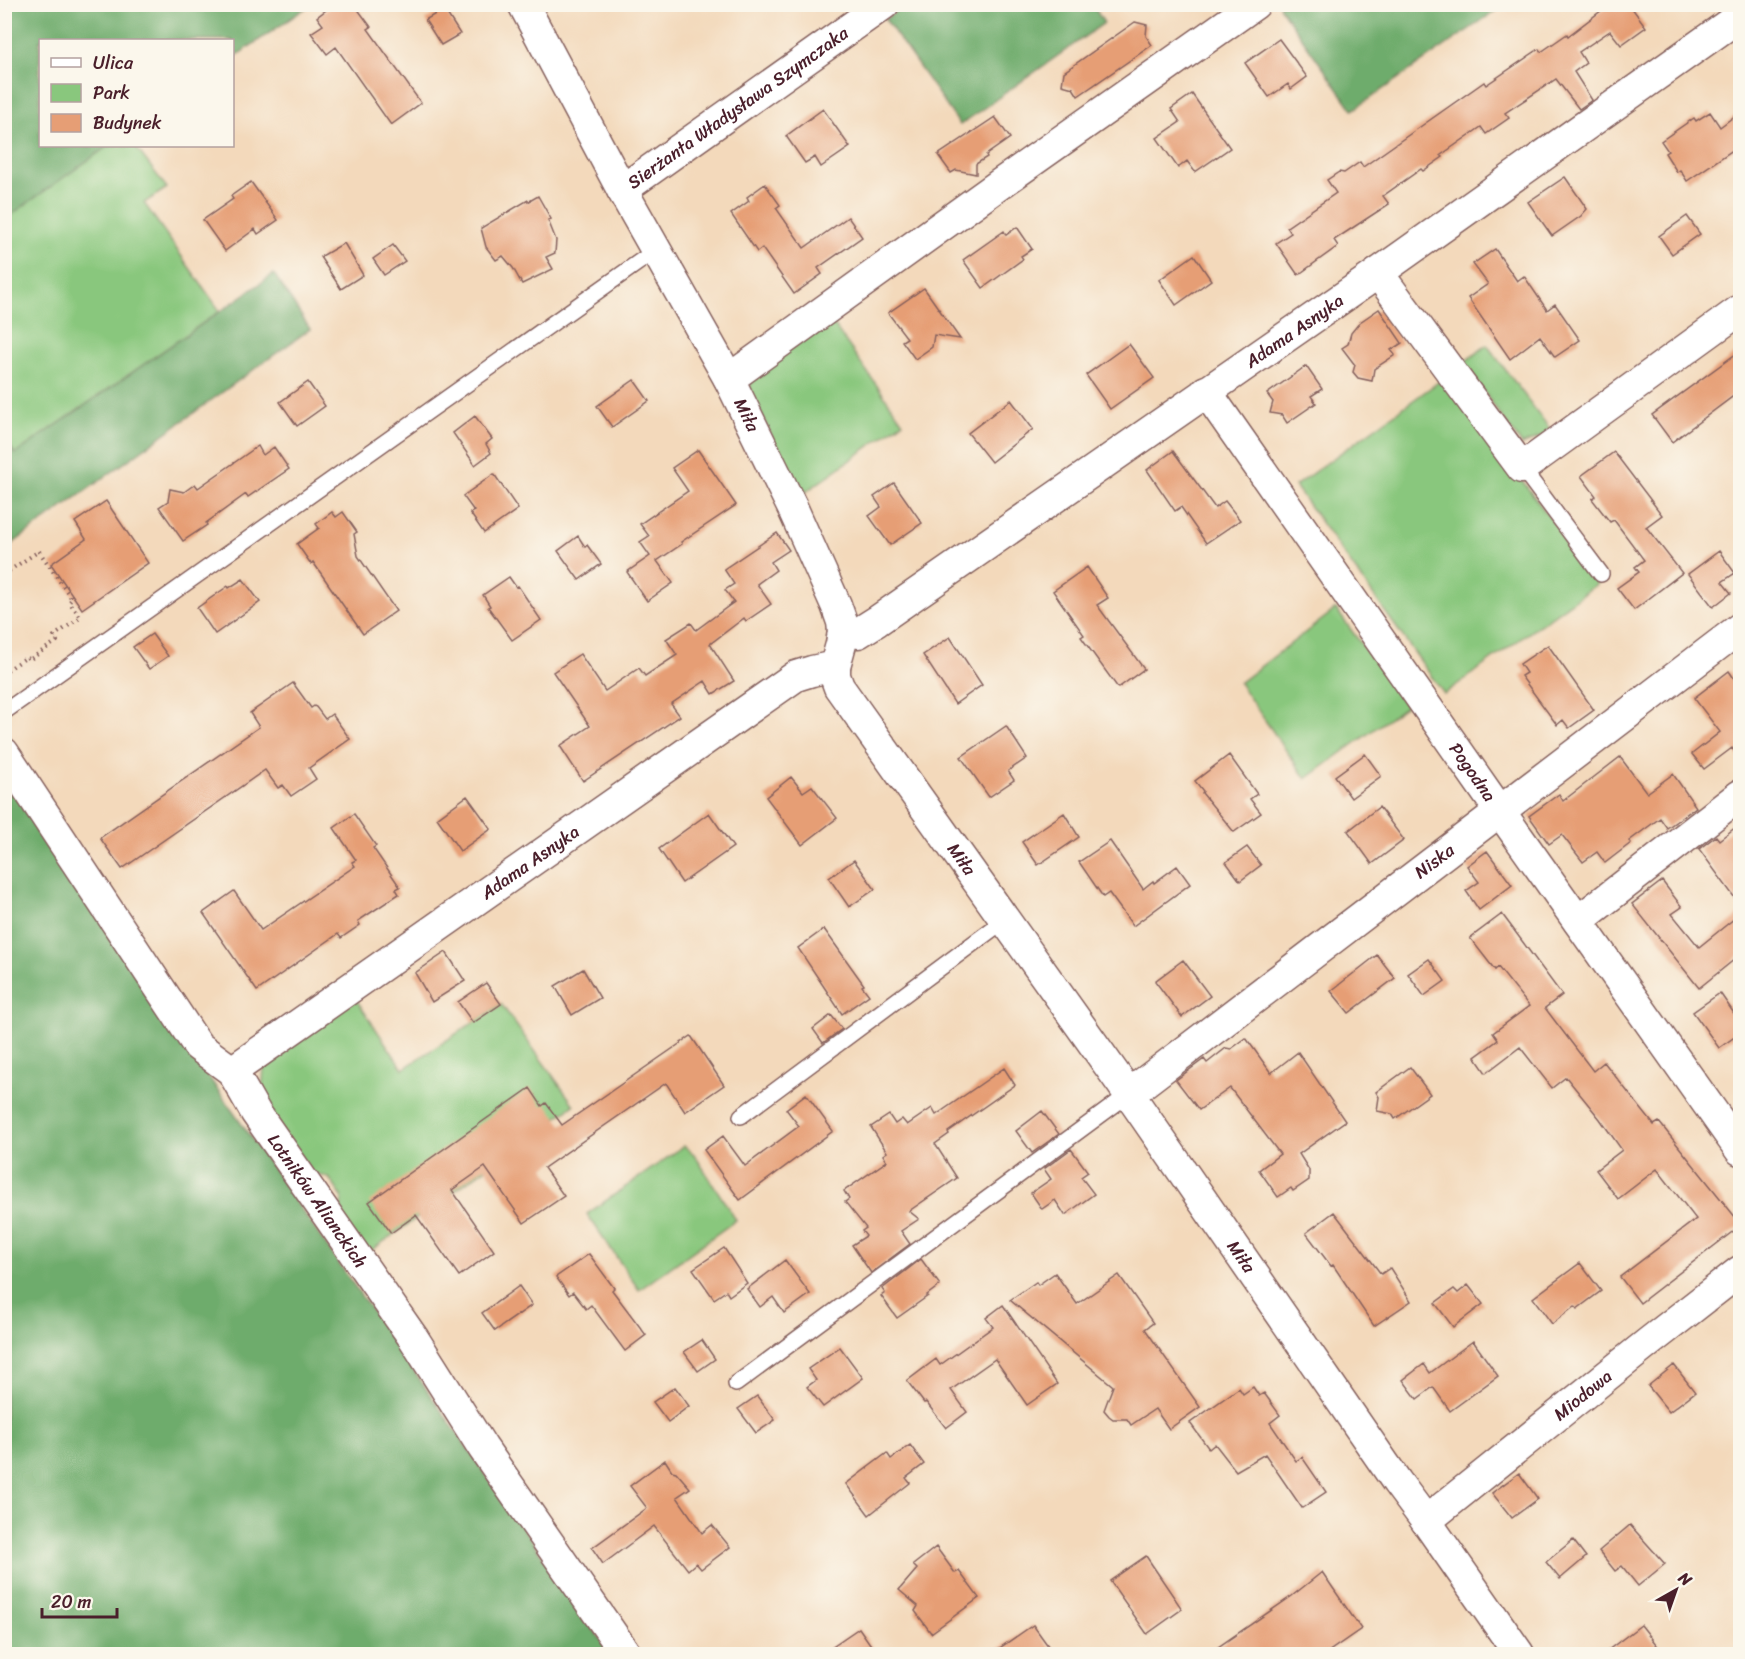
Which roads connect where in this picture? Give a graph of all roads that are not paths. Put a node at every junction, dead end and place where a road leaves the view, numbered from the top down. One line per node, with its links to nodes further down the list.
1 (523, 4): 5 (street, Miła)
2 (884, 4): 5 (street, Sierżanta Władysława Szymczaka)
3 (1255, 4): 9 (street)
4 (1740, 16): 7 (street, Adama Asnyka)
5 (622, 190): 6 (street, Miła)
6 (656, 250): 9 (street, Miła); 16 (lane)
7 (1378, 273): 10 (street, Adama Asnyka); 11 (street)
8 (1740, 310): 11 (street)
9 (729, 379): 14 (street, Miła)
10 (1206, 391): 14 (street, Adama Asnyka); 19 (street, Pogodna)
11 (1522, 468): 12 (lane)
12 (1601, 574)
13 (1740, 628): 19 (street, Niska)
14 (843, 632): 15 (street, Miła)
15 (835, 666): 20 (street, Miła); 22 (street, Adama Asnyka)
16 (4, 712)
17 (4, 753): 22 (street, Lotników Alianckich)
18 (1740, 795): 21 (street)
19 (1499, 810): 21 (street, Pogodna); 23 (street, Niska)
20 (1006, 919): 23 (street, Miła); 24 (lane)
21 (1578, 921): 25 (street, Pogodna)
22 (232, 1071): 29 (street, Lotników Alianckich)
23 (1130, 1094): 27 (lane); 28 (street, Miła)
24 (741, 1116)
25 (1735, 1130)
26 (1740, 1271): 28 (street, Miodowa)
27 (736, 1384)
28 (1426, 1521): 30 (street, Miła)
29 (626, 1654)
30 (1519, 1654)

